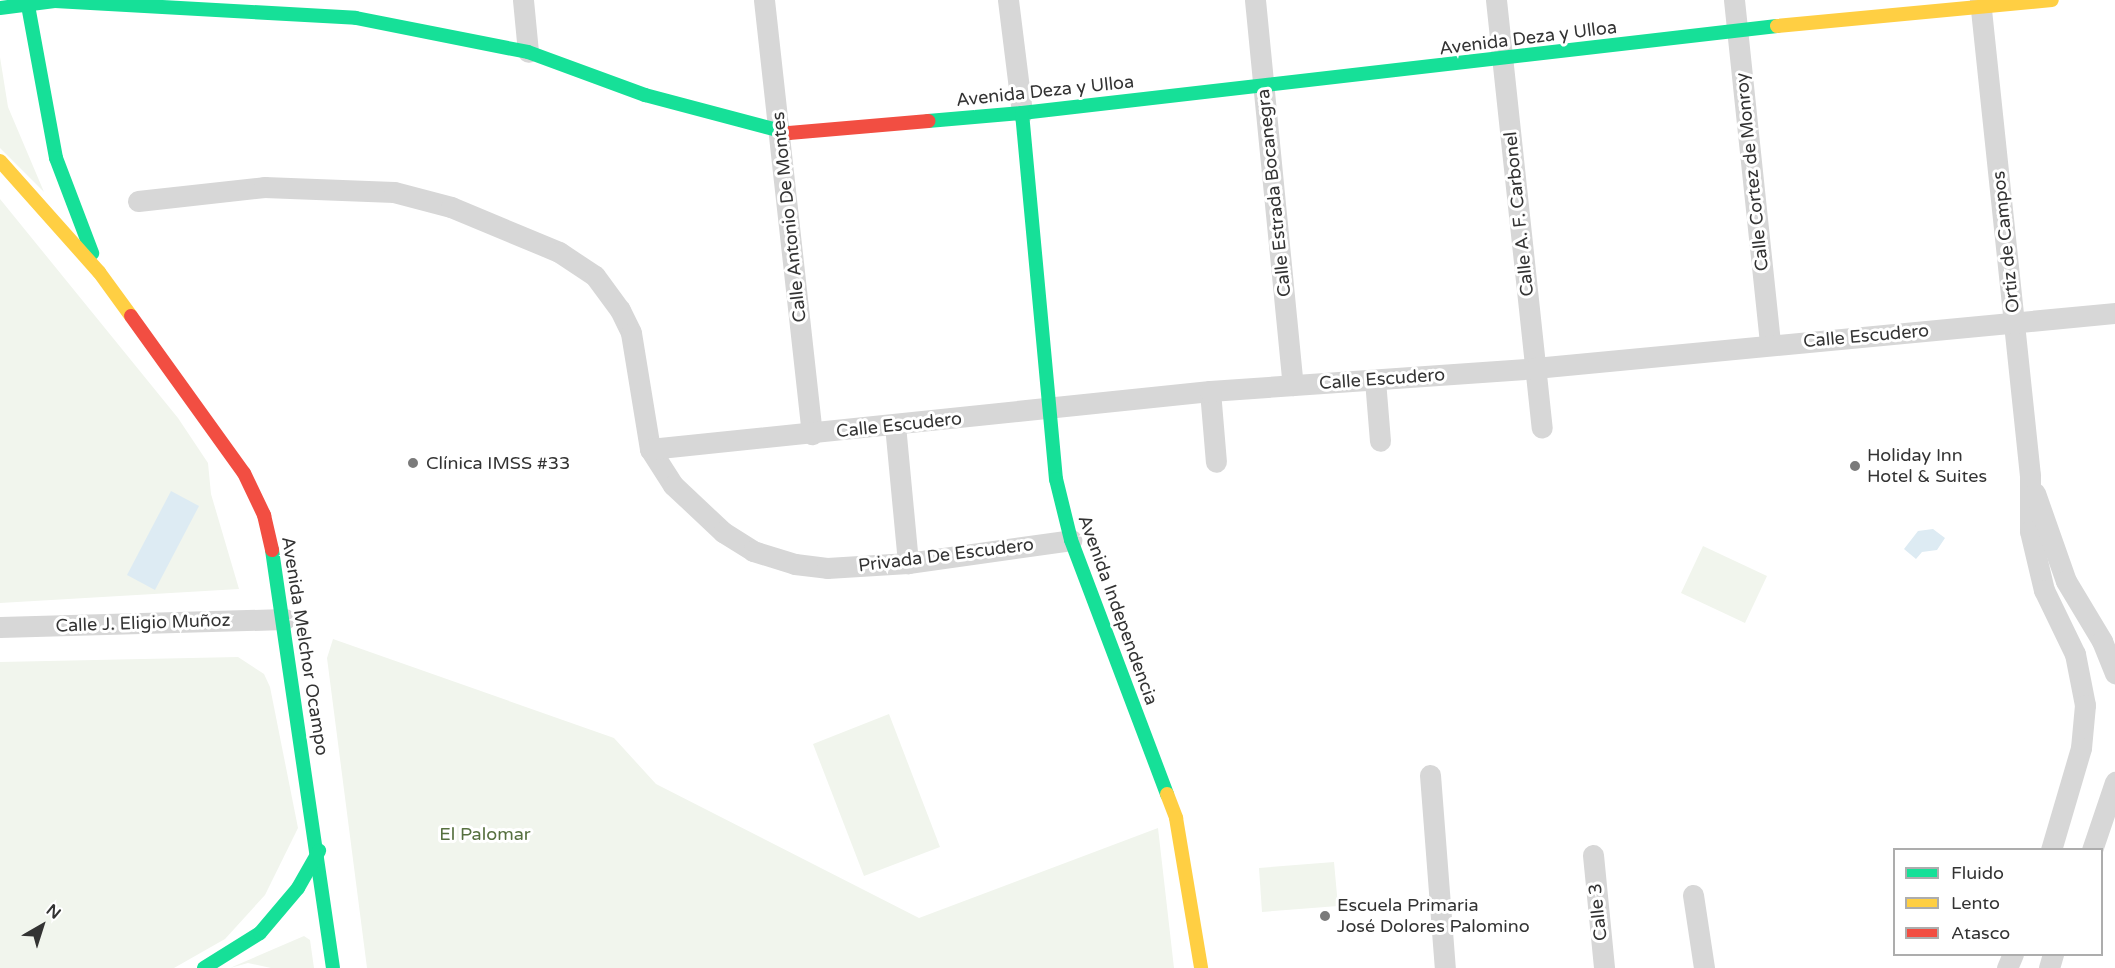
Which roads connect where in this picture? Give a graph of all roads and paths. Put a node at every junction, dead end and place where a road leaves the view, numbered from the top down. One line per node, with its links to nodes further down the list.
1 (523, 0): 14 (street)
2 (764, 0): 18 (street, Calle Antonio De Montes)
3 (1008, 0): 17 (street)
4 (1255, 0): 16 (street, Calle Estrada Bocanegra)
5 (1496, 0): 15 (street, Calle A. F. Carbonel)
6 (1734, 0): 13 (street, Calle Cortez de Monroy)
7 (2052, 0): 10 (main road, Avenida Deza y Ulloa)
8 (53, 1): 9 (main road, Avenida Deza y Ulloa); 11 (main road, Avenida Deza y Ulloa)
9 (27, 3): 12 (main road, Avenida Deza y Ulloa); 21 (main road)
10 (1980, 4): 13 (main road, Avenida Deza y Ulloa); 23 (street, Ortiz de Campos)
11 (284, 5): 14 (main road, Avenida Deza y Ulloa)
12 (0, 8)
13 (1737, 30): 15 (main road, Avenida Deza y Ulloa); 24 (street, Calle Cortez de Monroy)
14 (528, 52): 18 (main road, Avenida Deza y Ulloa)
15 (1502, 60): 16 (main road, Avenida Deza y Ulloa); 25 (street, Calle A. F. Carbonel)
16 (1263, 84): 17 (main road, Avenida Deza y Ulloa); 27 (street, Calle Estrada Bocanegra)
17 (1022, 113): 18 (main road, Avenida Deza y Ulloa); 29 (main road, Avenida Independencia)
18 (781, 134): 32 (street, Calle Antonio De Montes)
19 (0, 161): 21 (main road)
20 (138, 201): 34 (street)
21 (99, 272): 39 (main road, Avenida Melchor Ocampo)
22 (2115, 313): 23 (street, Calle Escudero)
23 (2015, 324): 24 (street, Calle Escudero); 36 (street, Ortiz de Campos)
24 (1770, 344): 25 (street, Calle Escudero)
25 (1535, 368): 26 (street, Calle Escudero); 31 (street, Calle A. F. Carbonel)
26 (1376, 380): 27 (street, Calle Escudero); 33 (street)
27 (1293, 385): 28 (street, Calle Escudero)
28 (1210, 391): 29 (street, Calle Escudero); 35 (street)
29 (1047, 409): 30 (street, Calle Escudero); 37 (main road, Avenida Independencia)
30 (895, 425): 32 (street, Calle Escudero); 38 (street)
31 (1542, 428)
32 (812, 434): 34 (street, Calle Escudero)
33 (1380, 441)
34 (650, 449): 38 (street, Privada De Escudero)
35 (1216, 462)
36 (2030, 475): 41 (street, Ortiz de Campos); 42 (street, Ortiz de Campos)
37 (1071, 540): 38 (street, Privada De Escudero); 53 (main road, Avenida Independencia)
38 (908, 563)
39 (285, 619): 40 (street, Calle J. Eligio Muñoz); 48 (main road, Avenida Melchor Ocampo)
40 (0, 627)
41 (2068, 639): 42 (street); 46 (street, Ortiz de Campos)
42 (2108, 640): 43 (street, Ortiz de Campos)
43 (2115, 673)
44 (1430, 775): 54 (street)
45 (2115, 782): 47 (street)
46 (2051, 848)
47 (2092, 848)
48 (319, 851): 51 (main road); 52 (main road, Avenida Melchor Ocampo)
49 (1593, 855): 55 (street, Calle 3)
50 (1693, 895): 56 (street)
51 (204, 968)
52 (333, 968)
53 (1201, 968)
54 (1445, 968)
55 (1604, 968)
56 (1704, 968)

